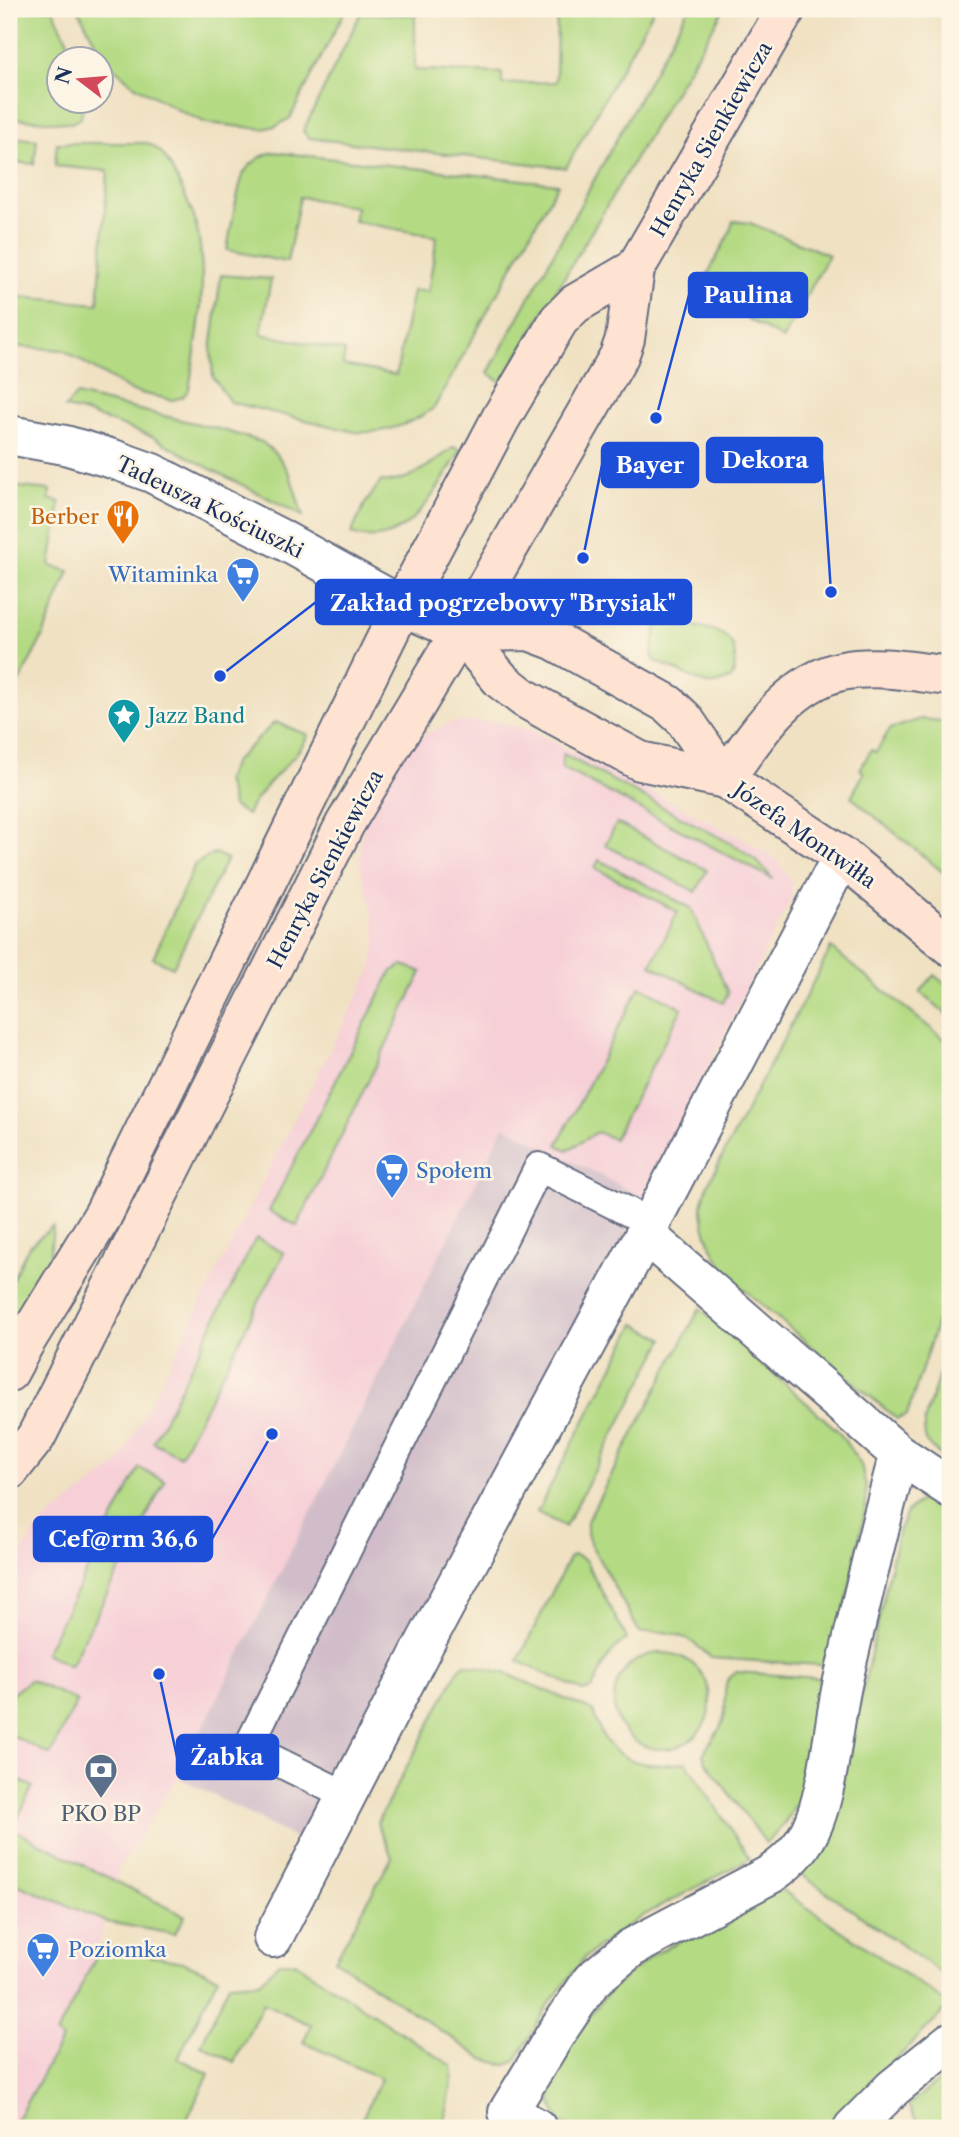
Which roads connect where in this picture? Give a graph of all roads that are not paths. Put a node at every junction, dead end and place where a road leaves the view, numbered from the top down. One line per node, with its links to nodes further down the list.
1 (786, 9): 2 (main road, Henryka Sienkiewicza)
2 (635, 269): 4 (main road, Henryka Sienkiewicza); 5 (main road, Henryka Sienkiewicza)
3 (9, 435): 4 (street, Tadeusza Kościuszki)
4 (402, 606): 5 (main road, Józefa Montwiłła); 11 (main road, Henryka Sienkiewicza)
5 (460, 632): 7 (main road, Józefa Montwiłła); 7 (main road, Józefa Montwiłła); 13 (main road, Henryka Sienkiewicza)
6 (950, 676): 7 (main road)
7 (725, 779): 8 (main road, Józefa Montwiłła)
8 (842, 856): 9 (main road, Józefa Montwiłła); 10 (street)
9 (950, 946)
10 (648, 1229): 12 (street); 15 (street); 15 (lane)
11 (9, 1372)
12 (900, 1454): 14 (street); 18 (street)
13 (9, 1471)
14 (950, 1488)
15 (347, 1796): 16 (street)
16 (273, 1938)
17 (950, 2042): 19 (street)
18 (537, 2128)
19 (853, 2128)

